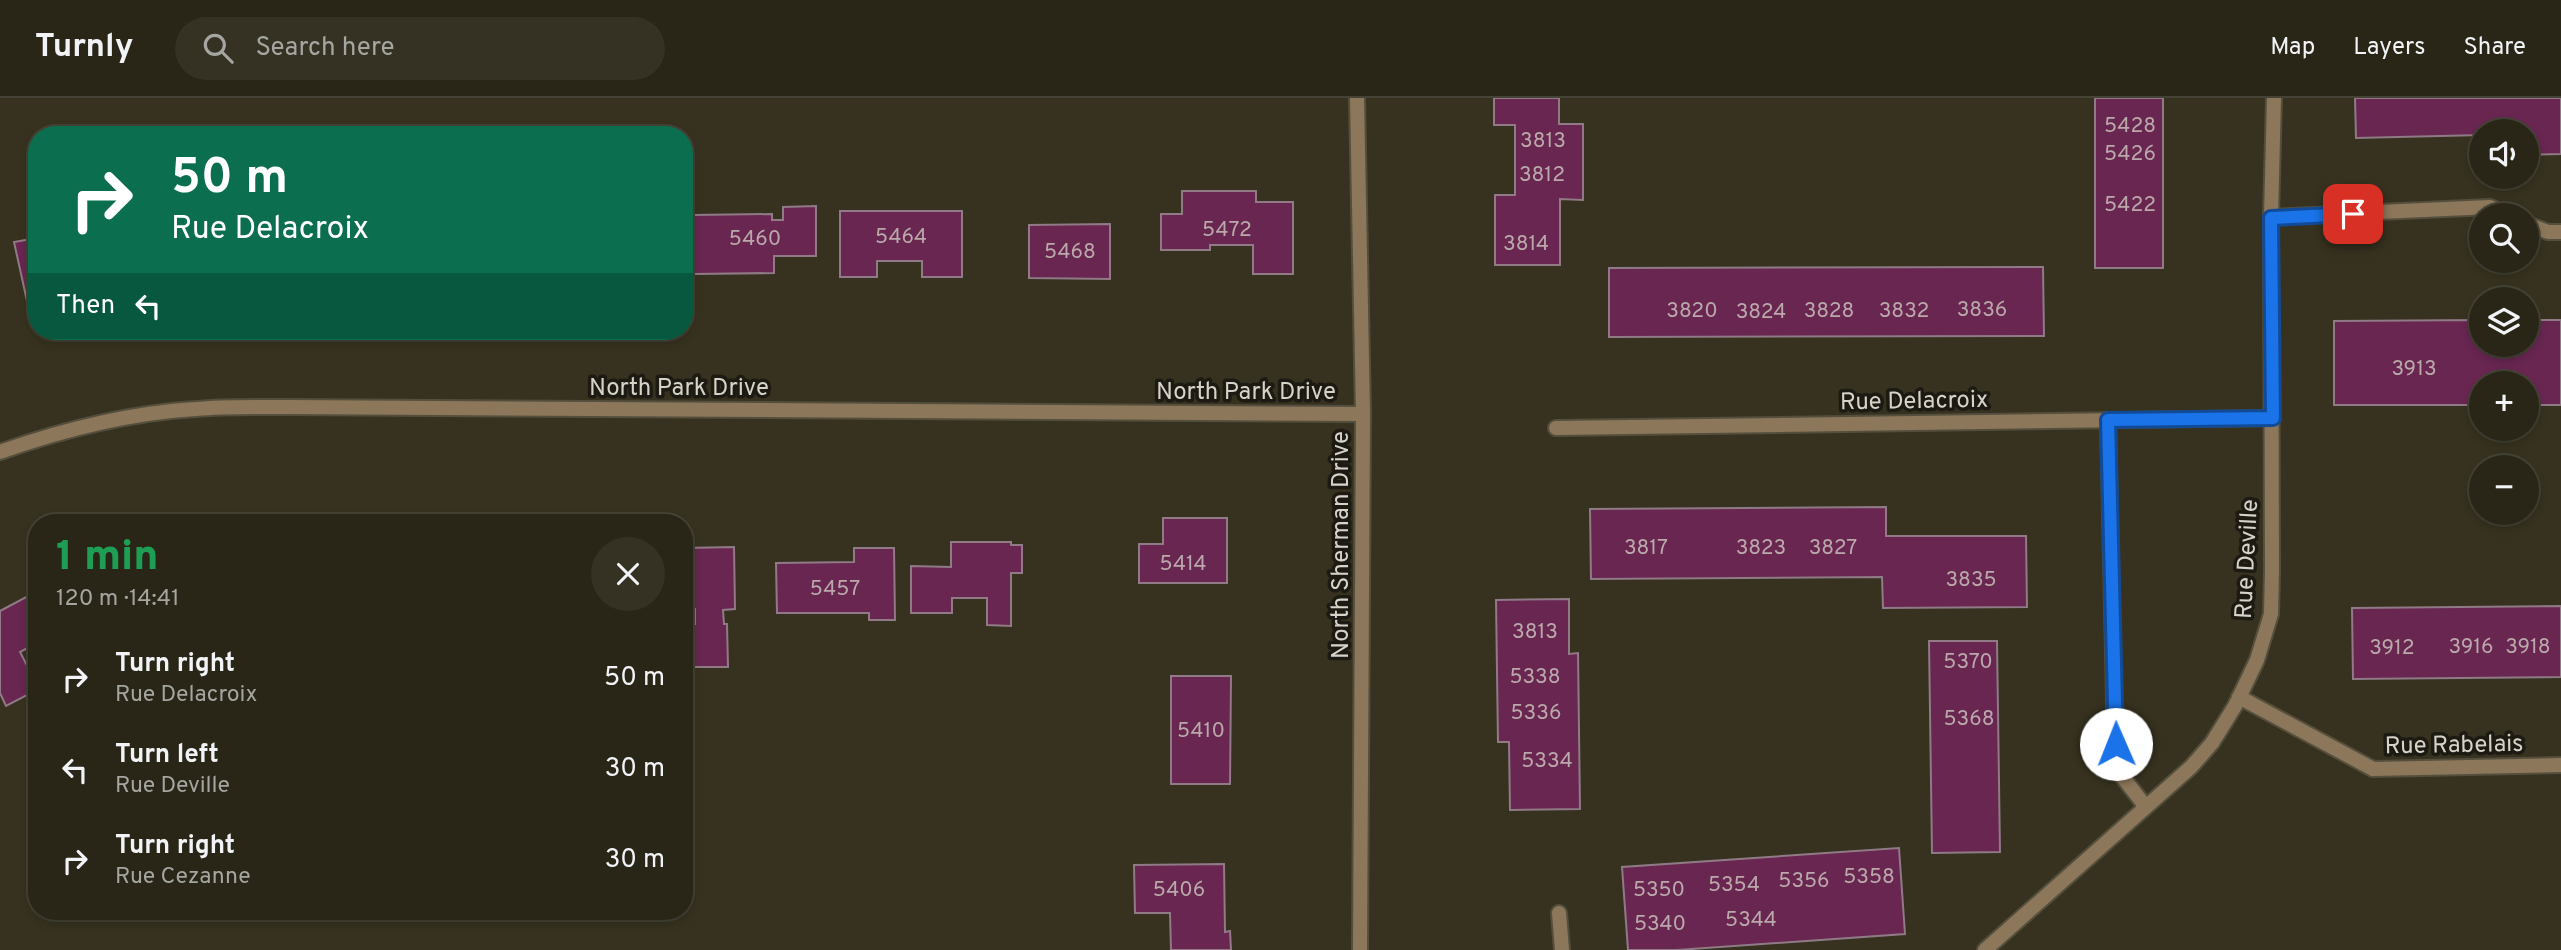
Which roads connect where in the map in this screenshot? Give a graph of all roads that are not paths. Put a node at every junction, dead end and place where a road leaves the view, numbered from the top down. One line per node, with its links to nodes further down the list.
1 (1357, 98): 7 (street, North Sherman Drive)
2 (2274, 98): 4 (street, Rue Deville)
3 (2469, 208): 4 (street)
4 (2271, 218): 8 (street, Rue Deville)
5 (2539, 228): 6 (street)
6 (2561, 232)
7 (1363, 414): 11 (street, North Park Drive); 16 (street, North Sherman Drive)
8 (2273, 418): 9 (street, Rue Delacroix); 12 (street, Rue Deville)
9 (2108, 420): 10 (street, Rue Delacroix); 14 (street)
10 (1556, 428)
11 (0, 452)
12 (2239, 697): 13 (street, Rue Rabelais); 14 (street, Rue Deville)
13 (2561, 765)
14 (2146, 807): 18 (street, Rue Deville)
15 (1559, 912): 17 (street)
16 (1360, 950)
17 (1562, 950)
18 (1985, 950)

